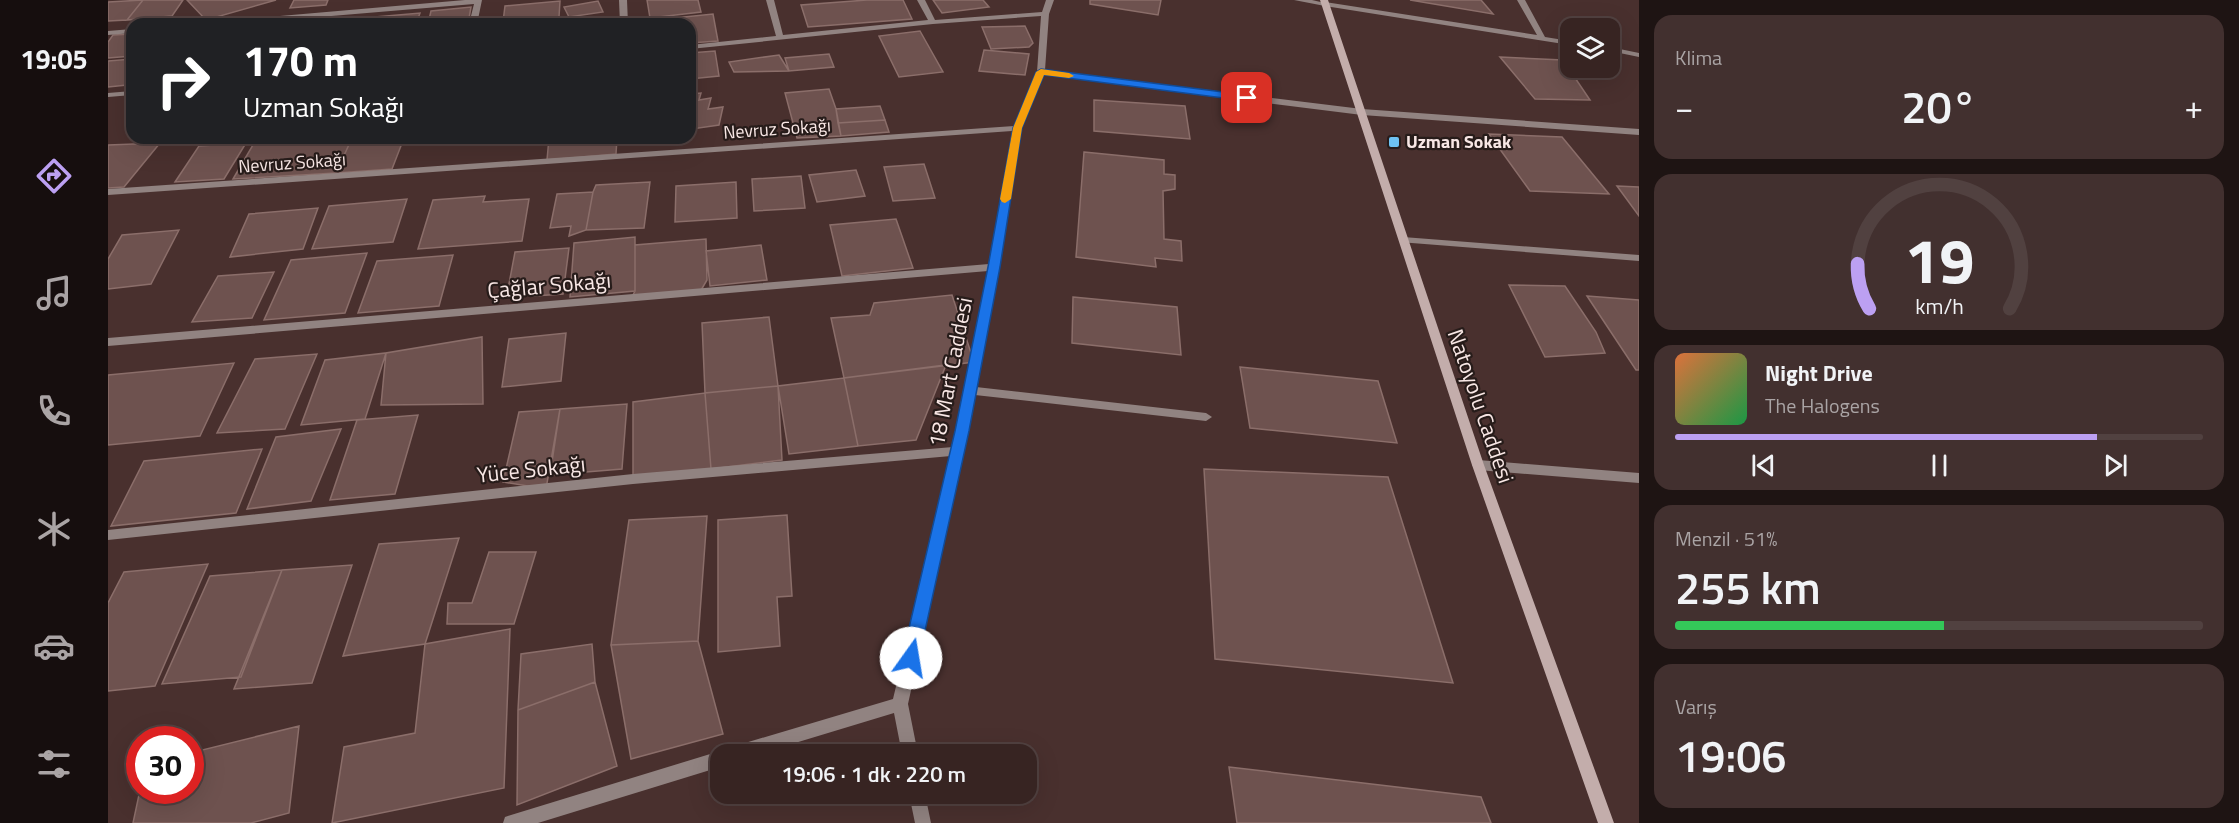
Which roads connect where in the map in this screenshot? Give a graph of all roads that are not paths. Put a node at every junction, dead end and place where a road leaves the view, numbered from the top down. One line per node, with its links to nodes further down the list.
1 (623, 0): 12 (street)
2 (770, 0): 16 (street)
3 (921, 0): 13 (street)
4 (1050, 0): 9 (street, 18 Mart Caddesi)
5 (1298, 0): 8 (street)
6 (1521, 0): 17 (street)
7 (478, 1): 10 (street); 11 (street)
8 (1324, 2): 17 (street); 25 (main road, Natoyolu Caddesi)
9 (1045, 14): 13 (street); 22 (street, 18 Mart Caddesi)
10 (281, 18)
11 (474, 18)
12 (624, 18)
13 (933, 22): 16 (street)
14 (126, 32): 15 (street)
15 (108, 33)
16 (780, 37): 19 (street)
17 (1542, 38): 18 (street)
18 (1560, 41)
19 (696, 46)
20 (1620, 52): 21 (street)
21 (1639, 55)
22 (1041, 72): 25 (street); 26 (street, 18 Mart Caddesi)
23 (126, 94): 24 (street)
24 (108, 95)
25 (1362, 112): 27 (street); 29 (main road, Natoyolu Caddesi)
26 (1017, 128): 28 (street, Nevruz Sokağı); 31 (street, 18 Mart Caddesi)
27 (1639, 132)
28 (108, 192)
29 (1403, 240): 30 (street); 36 (main road, Natoyolu Caddesi)
30 (1639, 258)
31 (994, 267): 32 (street, Çağlar Sokağı); 33 (street, 18 Mart Caddesi)
32 (108, 342)
33 (970, 390): 34 (street); 35 (street, 18 Mart Caddesi)
34 (1206, 417)
35 (958, 451): 38 (street, Yüce Sokağı); 39 (street, 18 Mart Caddesi)
36 (1478, 465): 37 (street); 46 (main road, Natoyolu Caddesi)
37 (1639, 478)
38 (108, 535)
39 (900, 704): 40 (street); 41 (street, 18 Mart Caddesi)
40 (768, 744)
41 (908, 744)
42 (710, 762): 44 (street)
43 (919, 804): 45 (street)
44 (511, 823)
45 (923, 823)
46 (1606, 823)

